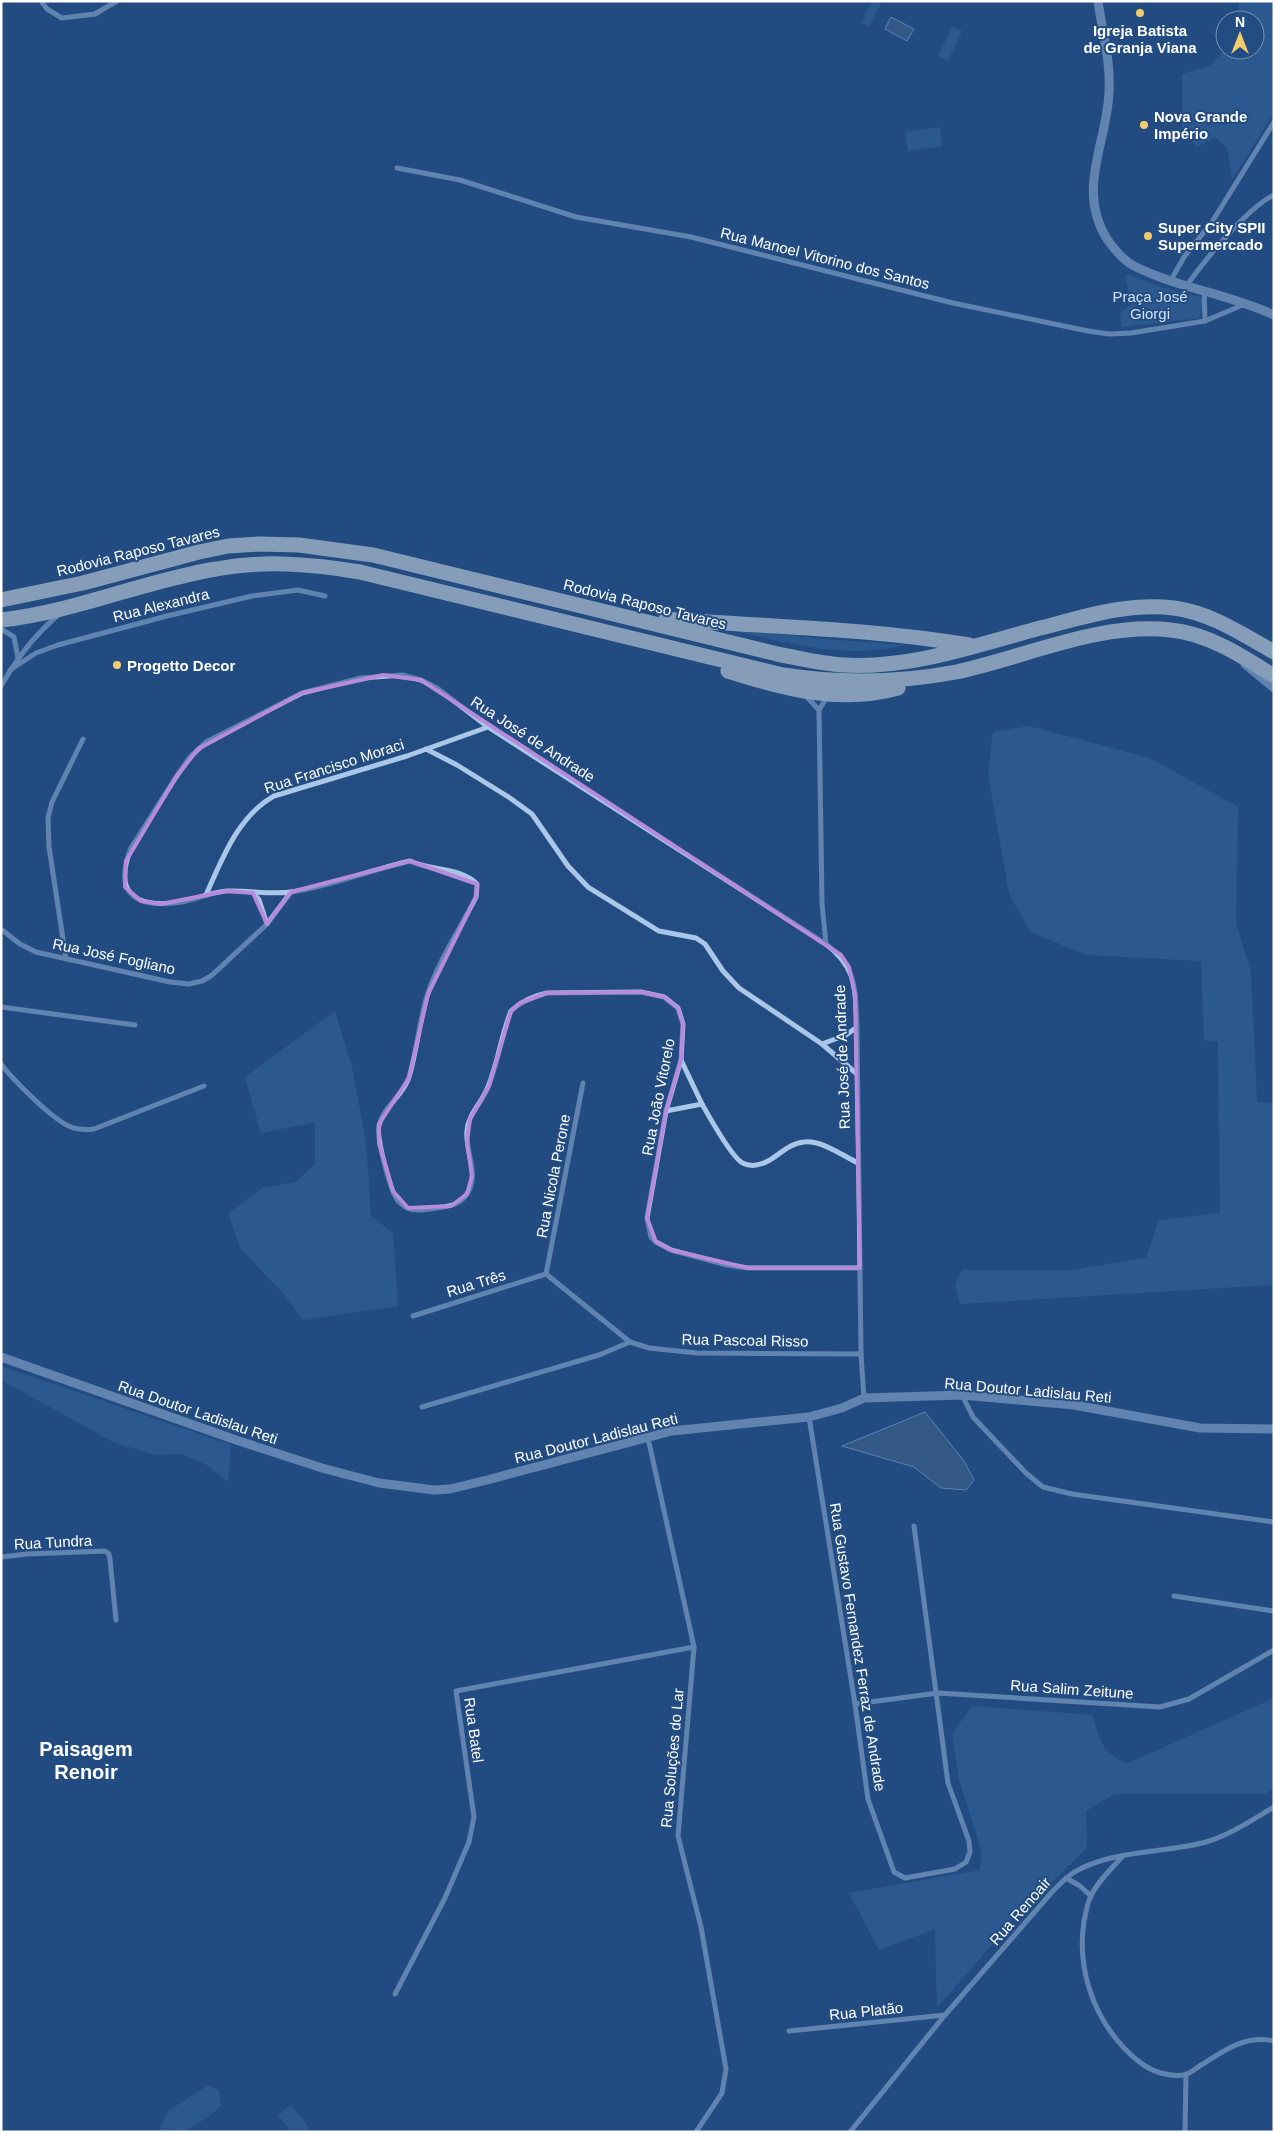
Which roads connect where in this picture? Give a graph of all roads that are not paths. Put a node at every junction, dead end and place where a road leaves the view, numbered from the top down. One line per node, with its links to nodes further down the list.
1 (41, 1): 2 (street)
2 (116, 1)
3 (1098, 1): 7 (street)
4 (1274, 122): 7 (street)
5 (397, 168): 12 (street, Rua Manoel Vitorino dos Santos)
6 (1274, 195): 8 (street)
7 (1171, 280): 8 (street)
8 (1187, 285): 9 (street)
9 (1204, 290): 10 (street); 12 (street)
10 (1248, 303): 11 (street); 12 (street, Rua Manoel Vitorino dos Santos)
11 (1274, 314)
12 (1205, 321)
13 (325, 596): 24 (street, Rua Alexandra)
14 (1, 600): 16 (highway, Rodovia Raposo Tavares)
15 (65, 609): 17 (highway); 19 (highway); 23 (street)
16 (618, 614): 20 (highway); 20 (highway, Rodovia Raposo Tavares)
17 (1, 620)
18 (1, 629): 23 (street)
19 (661, 646): 25 (highway); 29 (highway)
20 (976, 646): 22 (highway, Rodovia Raposo Tavares)
21 (1231, 649): 25 (highway); 26 (highway); 28 (street)
22 (1274, 652)
23 (18, 658): 24 (street)
24 (10, 670): 27 (street)
25 (956, 672): 30 (highway)
26 (1274, 676)
27 (1, 686)
28 (1274, 688)
29 (799, 690): 30 (highway); 31 (street)
30 (828, 695): 31 (street)
31 (819, 710): 41 (street)
32 (488, 727): 34 (street, Rua Francisco Moraci); 38 (street, Rua José de Andrade); 41 (street, Rua José de Andrade)
33 (83, 739): 42 (street)
34 (426, 749): 38 (street, Rua Francisco Moraci); 46 (street)
35 (410, 861): 36 (street, Rua José de Andrade); 47 (street, Rua João Vitorelo)
36 (291, 892): 37 (street, Rua José de Andrade); 39 (street, Rua José Fogliano)
37 (253, 893): 38 (street, Rua José de Andrade); 39 (street)
38 (206, 895)
39 (266, 924): 42 (street, Rua José Fogliano)
40 (1, 929): 42 (street, Rua José Fogliano)
41 (826, 944): 45 (street, Rua José de Andrade)
42 (66, 959)
43 (1, 1007): 44 (street)
44 (135, 1025)
45 (856, 1027): 46 (street); 49 (street, Rua José de Andrade)
46 (822, 1044): 49 (street)
47 (680, 1060): 52 (street); 53 (street, Rua João Vitorelo)
48 (1, 1064): 51 (street)
49 (857, 1074): 54 (street, Rua José de Andrade)
50 (583, 1083): 56 (street, Rua Nicola Perone)
51 (204, 1086)
52 (702, 1104): 53 (street); 54 (street)
53 (666, 1110): 55 (street, Rua João Vitorelo)
54 (858, 1163): 55 (street, Rua José de Andrade)
55 (860, 1268): 59 (street, Rua José de Andrade)
56 (546, 1274): 57 (street, Rua Três); 58 (street, Rua Pascoal Risso)
57 (413, 1316)
58 (630, 1342): 59 (street, Rua Pascoal Risso); 63 (street)
59 (861, 1354): 62 (street, Rua José de Andrade)
60 (1, 1357): 66 (street, Rua Doutor Ladislau Reti)
61 (962, 1395): 62 (street, Rua Doutor Ladislau Reti); 65 (street, Rua Doutor Ladislau Reti); 67 (street)
62 (864, 1398): 64 (street, Rua Doutor Ladislau Reti)
63 (422, 1406)
64 (809, 1417): 66 (street, Rua Doutor Ladislau Reti); 76 (street, Rua Gustavo Fernandez Ferraz de Andrade)
65 (1274, 1429)
66 (648, 1438): 73 (street, Rua Soluções do Lar)
67 (1274, 1522)
68 (914, 1526): 75 (street)
69 (1, 1557): 72 (street, Rua Tundra)
70 (1174, 1596): 71 (street)
71 (1274, 1611)
72 (116, 1620)
73 (694, 1647): 81 (street, Rua Batel); 86 (street, Rua Soluções do Lar)
74 (1274, 1650): 75 (street, Rua Salim Zeitune)
75 (938, 1693): 76 (street, Rua Salim Zeitune); 76 (street, Rua Gustavo Fernandez Ferraz de Andrade)
76 (855, 1704)
77 (1274, 1807): 78 (street, Rua Renoair)
78 (1123, 1857): 79 (street, Rua Renoair); 80 (street)
79 (1066, 1878): 80 (street); 82 (street, Rua Renoair)
80 (1091, 1896): 85 (street)
81 (395, 1994)
82 (945, 2015): 83 (street, Rua Platão); 87 (street, Rua Renoair)
83 (789, 2031)
84 (1274, 2041): 85 (street)
85 (1186, 2074): 88 (street)
86 (696, 2132)
87 (850, 2132)
88 (1185, 2132)

